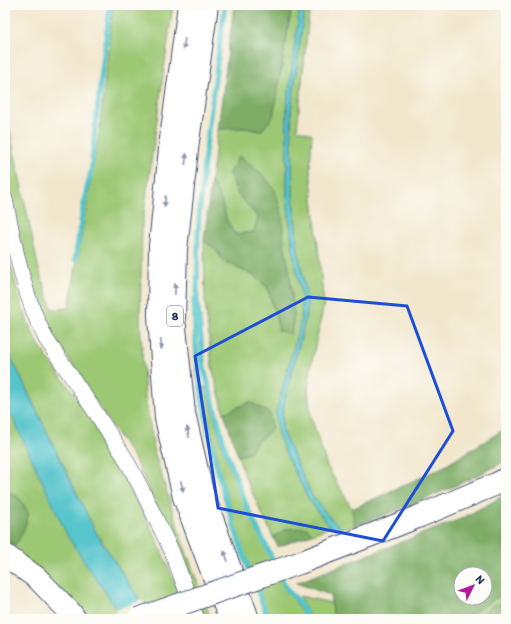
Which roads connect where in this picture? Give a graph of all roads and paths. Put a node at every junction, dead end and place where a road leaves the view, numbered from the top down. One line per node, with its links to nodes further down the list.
1 (189, 5): 9 (main road, 8, one-way to 9)
2 (207, 5): 10 (main road, 8, one-way to 2)
3 (5, 199): 8 (street)
4 (506, 479): 7 (main road, bridge)
5 (5, 555): 6 (main road)
6 (75, 619)
7 (138, 619)
8 (197, 619)
9 (230, 619)
10 (248, 619)

